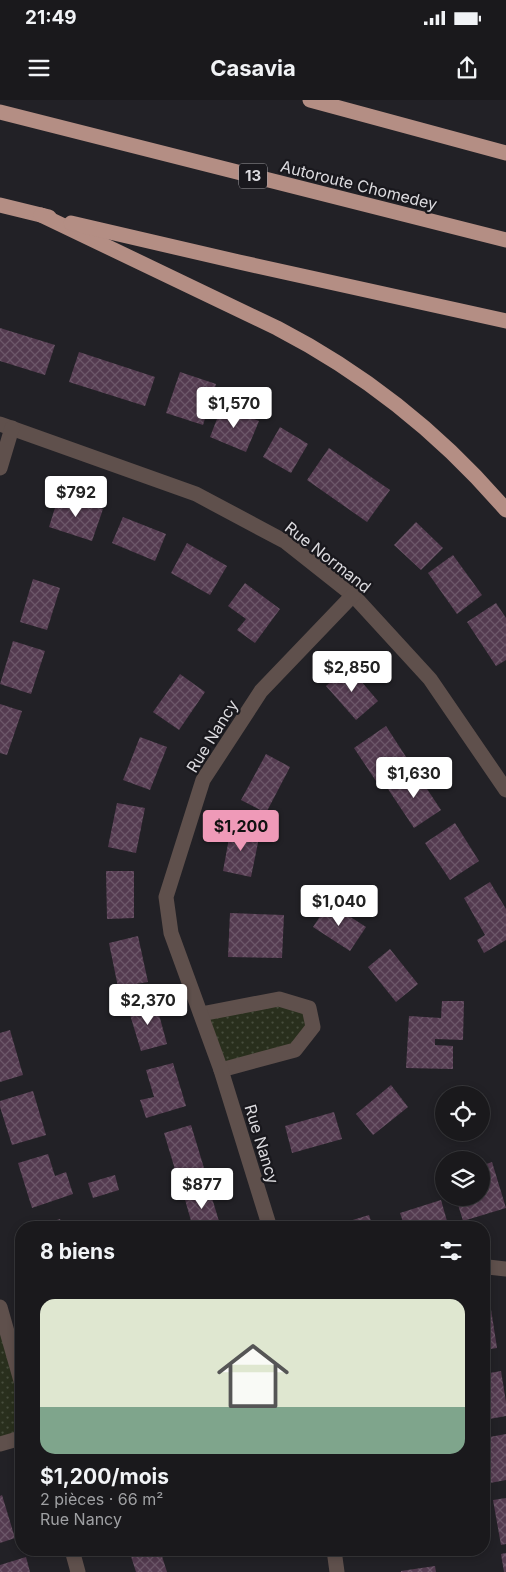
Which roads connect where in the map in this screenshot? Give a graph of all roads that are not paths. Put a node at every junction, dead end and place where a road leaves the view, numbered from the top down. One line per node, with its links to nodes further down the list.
1 (310, 100): 3 (highway)
2 (0, 112): 6 (highway, Autoroute Chomedey / 13)
3 (506, 152)
4 (0, 205): 5 (highway)
5 (41, 216): 7 (highway); 10 (highway)
6 (506, 240)
7 (506, 321)
8 (6, 426): 9 (street); 11 (street, Rue Normand)
9 (0, 468)
10 (506, 510)
11 (353, 595): 12 (street, Rue Normand); 13 (street, Rue Nancy)
12 (506, 790)
13 (201, 1014): 14 (street, Rue Nancy); 14 (street)
14 (221, 1070): 15 (street, Rue Nancy)
15 (268, 1221)
16 (490, 1267): 17 (street)
17 (506, 1269)
18 (0, 1307): 19 (street)
19 (15, 1360)
20 (15, 1440): 21 (street)
21 (0, 1444)
22 (74, 1556): 24 (street)
23 (335, 1556): 25 (street)
24 (78, 1572)
25 (338, 1572)

